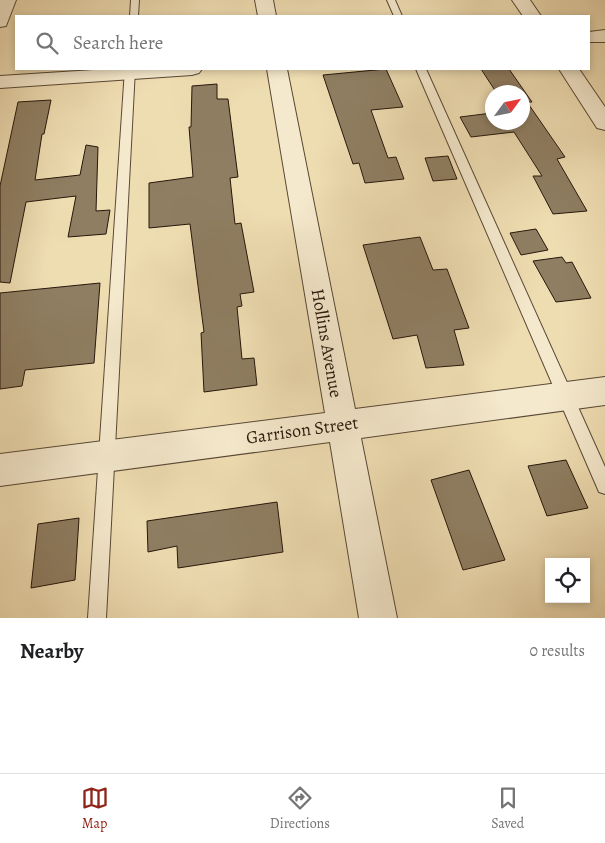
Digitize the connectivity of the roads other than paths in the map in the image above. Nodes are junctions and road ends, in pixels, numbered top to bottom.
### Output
1 (7, 0) edge
2 (135, 0) edge
3 (264, 0) edge
4 (391, 0) edge
5 (521, 0) edge
6 (134, 15) edge
7 (267, 15) edge
8 (398, 15) edge
9 (531, 15) edge
10 (0, 22) edge
11 (605, 36) edge
12 (590, 37) edge
13 (161, 70) edge
14 (277, 70) edge
15 (421, 70) edge
16 (570, 70) edge
17 (130, 71) edge
18 (0, 82) edge
19 (605, 123) edge
20 (605, 391) edge
21 (566, 396) junction
22 (342, 425) junction
23 (106, 456) junction
24 (0, 470) edge
25 (605, 486) edge
26 (97, 618) edge
27 (378, 618) edge

1 - 10 street
2 - 6 lane
3 - 7 street
4 - 8 lane
5 - 9 street
11 - 12 street
13 - 17 street
14 - 22 street, Hollins Avenue
15 - 21 lane
16 - 19 street
17 - 18 street
17 - 23 lane
20 - 21 street, Garrison Street
21 - 22 street, Garrison Street
21 - 25 lane
22 - 23 street, Garrison Street
22 - 27 street, Hollins Avenue
23 - 24 street, Garrison Street
23 - 26 lane

